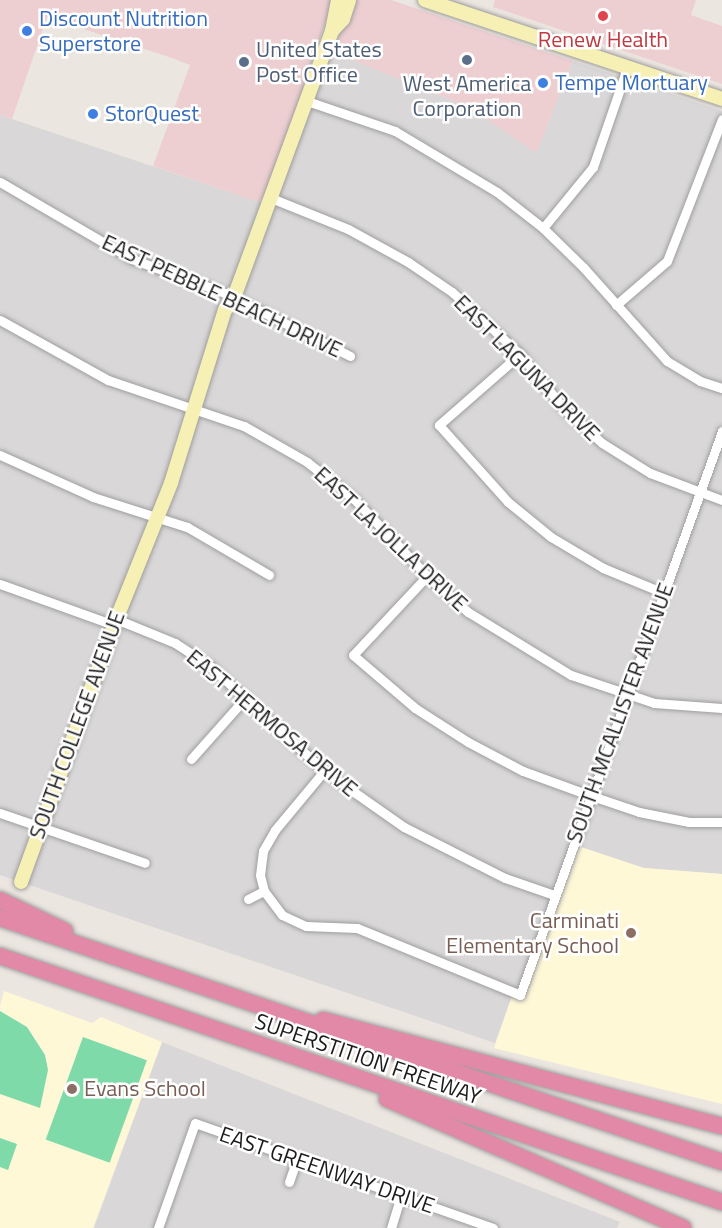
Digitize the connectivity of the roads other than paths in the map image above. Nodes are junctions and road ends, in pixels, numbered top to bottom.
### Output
1 (338, 0) edge
2 (349, 0) edge
3 (425, 0) edge
4 (332, 31) junction
5 (627, 68) junction
6 (722, 99) edge
7 (307, 101) junction
8 (722, 119) edge
9 (0, 182) edge
10 (271, 198) junction
11 (543, 228) junction
12 (233, 300) junction
13 (616, 305) junction
14 (0, 320) edge
15 (520, 354) junction
16 (350, 356) dead end
17 (722, 388) edge
18 (194, 409) junction
19 (722, 431) edge
20 (0, 455) edge
21 (699, 492) junction
22 (722, 500) edge
23 (154, 517) junction
24 (269, 575) dead end
25 (427, 576) junction
26 (0, 584) edge
27 (664, 593) junction
28 (115, 622) junction
29 (626, 694) junction
30 (246, 697) junction
31 (722, 708) edge
32 (191, 759) dead end
33 (324, 771) junction
34 (589, 795) junction
35 (0, 813) edge
36 (722, 822) edge
37 (40, 827) junction
38 (145, 863) dead end
39 (21, 882) dead end
40 (264, 891) junction
41 (554, 895) junction
42 (248, 899) dead end
43 (0, 900) edge
44 (0, 918) edge
45 (0, 956) edge
46 (139, 966) junction
47 (0, 967) edge
48 (149, 1008) junction
49 (275, 1012) junction
50 (284, 1054) junction
51 (722, 1126) edge
52 (297, 1159) junction
53 (722, 1162) edge
54 (289, 1182) dead end
55 (401, 1195) junction
56 (722, 1202) edge
57 (158, 1228) edge
58 (391, 1228) edge
59 (493, 1228) edge
60 (683, 1228) edge

1 - 4 street, SOUTH COLLEGE AVENUE
2 - 4 street, SOUTH COLLEGE AVENUE
3 - 5 street
4 - 7 street, SOUTH COLLEGE AVENUE
5 - 6 street
5 - 11 street
7 - 10 street, SOUTH COLLEGE AVENUE
7 - 11 street
8 - 13 street
9 - 12 street, EAST PEBBLE BEACH DRIVE
10 - 12 street, SOUTH COLLEGE AVENUE
10 - 15 street, EAST LAGUNA DRIVE
11 - 13 street
12 - 16 street, EAST PEBBLE BEACH DRIVE
12 - 18 street, SOUTH COLLEGE AVENUE
13 - 17 street
14 - 18 street, EAST LA JOLLA DRIVE
15 - 21 street, EAST LAGUNA DRIVE
15 - 27 street
18 - 23 street, SOUTH COLLEGE AVENUE
18 - 25 street, EAST LA JOLLA DRIVE
19 - 21 street, SOUTH MCALLISTER AVENUE
20 - 23 street
21 - 22 street, EAST LAGUNA DRIVE
21 - 27 street, SOUTH MCALLISTER AVENUE
23 - 24 street
23 - 28 street, SOUTH COLLEGE AVENUE
25 - 29 street, EAST LA JOLLA DRIVE
25 - 34 street
26 - 28 street, EAST HERMOSA DRIVE
27 - 29 street, SOUTH MCALLISTER AVENUE
28 - 30 street, EAST HERMOSA DRIVE
28 - 37 street, SOUTH COLLEGE AVENUE
29 - 31 street, EAST LA JOLLA DRIVE
29 - 34 street, SOUTH MCALLISTER AVENUE
30 - 32 street
30 - 33 street, EAST HERMOSA DRIVE
33 - 40 street
33 - 41 street, EAST HERMOSA DRIVE
34 - 36 street
34 - 41 street, SOUTH MCALLISTER AVENUE
35 - 37 street
37 - 38 street
37 - 39 street, SOUTH COLLEGE AVENUE
40 - 41 street, SOUTH MCALLISTER AVENUE
40 - 42 street
43 - 46 highway
44 - 46 highway, SUPERSTITION FREEWAY
45 - 48 highway, SUPERSTITION FREEWAY
46 - 49 highway, SUPERSTITION FREEWAY
47 - 48 highway
48 - 50 highway, SUPERSTITION FREEWAY
49 - 51 highway
49 - 53 highway, SUPERSTITION FREEWAY
50 - 56 highway, SUPERSTITION FREEWAY
50 - 60 highway
52 - 54 street
52 - 55 street, EAST GREENWAY DRIVE
52 - 57 street, EAST GREENWAY DRIVE
55 - 58 street
55 - 59 street, EAST GREENWAY DRIVE

